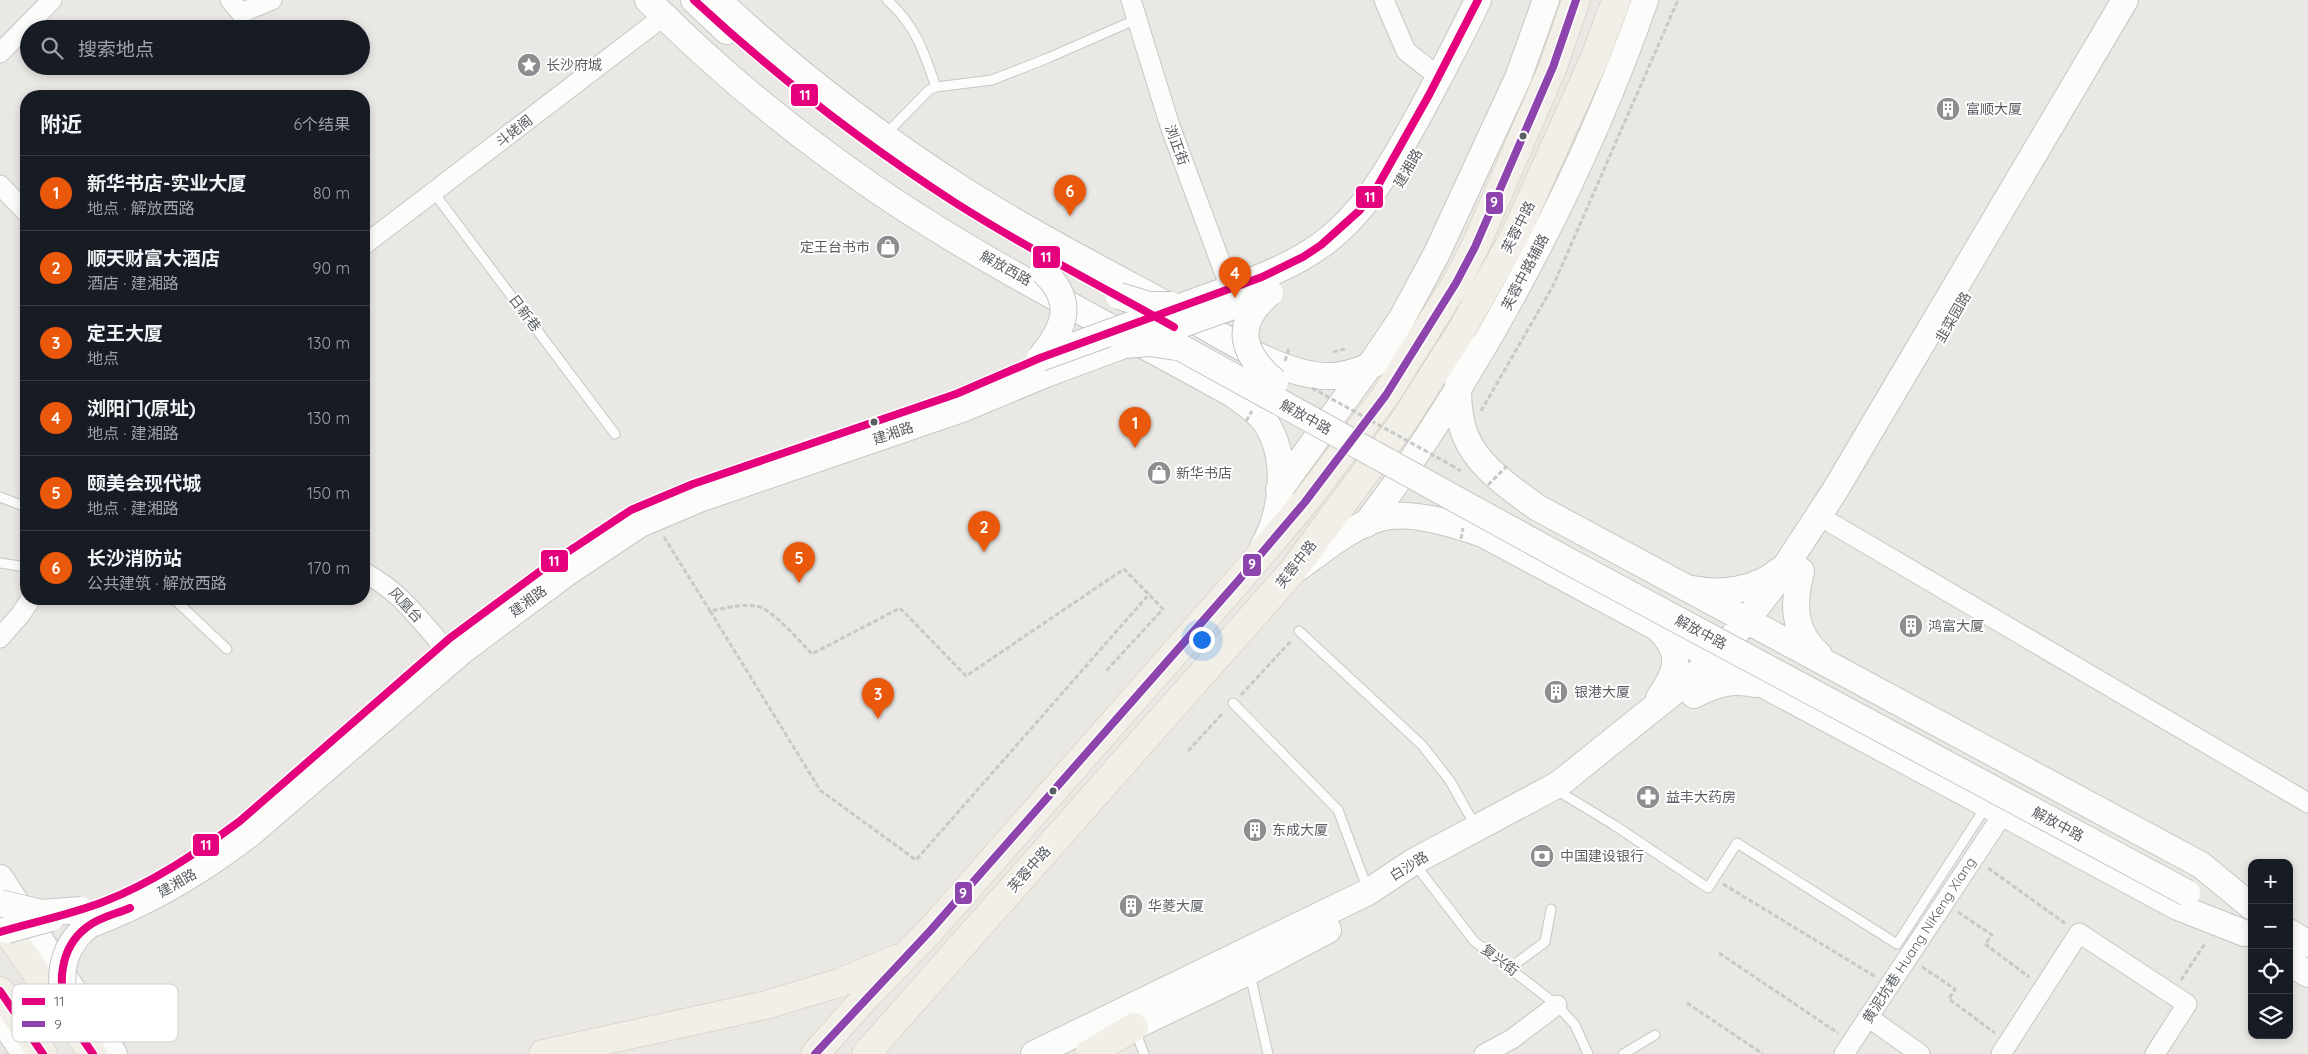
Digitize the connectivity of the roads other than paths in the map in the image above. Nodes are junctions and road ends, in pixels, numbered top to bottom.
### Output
1 (52, 0) edge
2 (230, 0) edge
3 (272, 0) edge
4 (694, 0) edge
5 (718, 0) edge
6 (887, 0) edge
7 (1131, 0) edge
8 (1384, 0) edge
9 (1478, 0) edge
10 (1496, 0) edge
11 (1546, 0) edge
12 (1576, 0) edge
13 (1616, 0) edge
14 (1645, 0) edge
15 (2125, 0) edge
16 (2138, 0) edge
17 (661, 5) edge
18 (1137, 19) junction
19 (32, 20) edge
20 (20, 33) edge
21 (0, 53) edge
22 (1439, 77) junction
23 (936, 87) junction
24 (884, 136) junction
25 (0, 185) edge
26 (434, 193) junction
27 (20, 206) edge
28 (370, 241) edge
29 (1043, 271) junction
30 (1230, 288) junction
31 (1270, 293) junction
32 (1118, 296) junction
33 (1196, 300) junction
34 (1429, 329) junction
35 (1461, 331) junction
36 (1155, 332) junction
37 (1040, 358) junction
38 (1372, 363) junction
39 (1275, 382) junction
40 (1458, 391) junction
41 (615, 434) dead end
42 (1280, 490) junction
43 (0, 497) edge
44 (20, 505) edge
45 (1831, 523) junction
46 (1366, 524) junction
47 (1256, 560) junction
48 (0, 563) edge
49 (20, 566) edge
50 (1795, 567) junction
51 (1291, 573) junction
52 (370, 575) edge
53 (1685, 588) junction
54 (26, 605) edge
55 (180, 605) edge
56 (1753, 624) junction
57 (1660, 629) junction
58 (1300, 631) road end
59 (0, 638) edge
60 (442, 645) junction
61 (227, 649) dead end
62 (1720, 661) junction
63 (1828, 664) junction
64 (1774, 690) junction
65 (1694, 694) junction
66 (1233, 703) road end
67 (1645, 715) junction
68 (1563, 794) junction
69 (2308, 803) edge
70 (1988, 820) joint
71 (1476, 827) junction
72 (1418, 869) junction
73 (0, 878) edge
74 (2190, 886) junction
75 (1368, 892) junction
76 (0, 904) edge
77 (2248, 904) edge
78 (2248, 906) edge
79 (1551, 909) dead end
80 (85, 917) junction
81 (5, 935) edge
82 (2293, 935) edge
83 (2248, 936) edge
84 (2308, 944) edge
85 (913, 950) junction
86 (2293, 965) edge
87 (1511, 968) junction
88 (1250, 972) junction
89 (2308, 974) edge
90 (42, 984) edge
91 (62, 984) edge
92 (69, 984) edge
93 (0, 991) edge
94 (1557, 1005) junction
95 (5, 1011) edge
96 (1868, 1017) junction
97 (12, 1026) edge
98 (1134, 1028) junction
99 (1655, 1035) dead end
100 (19, 1042) edge
101 (32, 1042) edge
102 (85, 1042) edge
103 (106, 1042) edge
104 (1847, 1048) edge
105 (2005, 1048) edge
106 (25, 1054) edge
107 (43, 1054) edge
108 (93, 1054) edge
109 (114, 1054) edge
110 (543, 1054) edge
111 (815, 1054) edge
112 (866, 1054) edge
113 (1034, 1054) edge
114 (1070, 1054) edge
115 (1089, 1054) edge
116 (1144, 1054) edge
117 (1268, 1054) edge
118 (1484, 1054) edge
119 (1588, 1054) edge
120 (1623, 1054) edge
121 (1920, 1054) edge
122 (2155, 1054) edge

1 - 19 street
2 - 3 street
4 - 32 main road
5 - 24 main road
6 - 23 lane
7 - 18 street, 浏正街
8 - 22 street
9 - 22 main road, 建湘路
10 - 31 main road, 建湘路
11 - 38 main road
12 - 34 main road
13 - 35 main road, 芙蓉中路
14 - 40 main road, 芙蓉中路辅路
15 - 50 main road, 韭菜园路
16 - 45 main road, 韭菜园路
17 - 26 street, 斗姥阁
17 - 29 main road, 解放西路
17 - 42 main road, 解放西路
18 - 23 lane
18 - 30 street, 浏正街
20 - 21 street
22 - 30 main road, 建湘路
23 - 24 lane
24 - 38 main road
25 - 27 street
26 - 28 street, 斗姥阁
26 - 41 lane, 日新巷
29 - 36 main road, 解放西路, bridge
29 - 37 main road, bridge
30 - 33 main road, 建湘路
31 - 36 main road, 建湘路, bridge
31 - 39 main road, bridge
32 - 33 main road, bridge
32 - 36 main road, bridge
33 - 36 main road, bridge
34 - 38 main road
34 - 47 main road
35 - 40 main road, 解放中路
35 - 51 main road, 芙蓉中路
36 - 37 main road, 建湘路, bridge
36 - 39 main road, 解放中路, bridge
36 - 74 main road, 解放中路, bridge
36 - 80 main road, 建湘路
37 - 60 main road, 建湘路
38 - 42 main road
39 - 74 main road, 解放中路
40 - 46 main road, 芙蓉中路辅路
40 - 53 main road, 解放中路
42 - 47 main road, 解放西路
43 - 44 lane
45 - 50 main road, 韭菜园路
45 - 69 street
46 - 51 main road, 解放中路
46 - 57 main road, 解放中路
47 - 85 main road
48 - 49 lane
50 - 53 main road
50 - 56 main road, 韭菜园路
50 - 63 main road
51 - 112 main road, 芙蓉中路
52 - 60 street, 风凰台
53 - 56 main road, 解放中路
54 - 59 street
55 - 61 lane
56 - 62 main road, 白沙路
56 - 63 main road, 解放中路
57 - 62 main road, 解放中路
57 - 67 main road
58 - 71 lane
60 - 80 main road, 建湘路
62 - 64 main road, 解放中路
62 - 65 main road, 白沙路
62 - 67 main road, 白沙路
63 - 77 main road, 解放中路
64 - 65 main road
64 - 83 main road, 解放中路
65 - 68 main road, 白沙路
66 - 75 lane
67 - 71 main road, 白沙路
68 - 70 lane
68 - 72 main road, 白沙路
70 - 96 street, 黄泥坑巷 Huang NiKeng Xiang
71 - 72 main road, 白沙路
72 - 75 main road, 白沙路
72 - 87 lane, 复兴街
72 - 88 main road, 白沙路
73 - 92 main road
74 - 78 main road, 解放中路
74 - 83 main road, 解放中路
75 - 113 main road, 白沙路
76 - 80 main road, bridge
79 - 87 lane
80 - 81 main road, 建湘路, bridge
80 - 91 main road, bridge
81 - 90 main road
82 - 84 main road
85 - 110 main road
85 - 111 main road
86 - 89 main road
87 - 94 lane, 复兴街
88 - 98 main road, 白沙路
88 - 117 lane
93 - 95 main road
94 - 118 street
94 - 119 lane, 复兴街
95 - 97 main road
96 - 104 street, 黄泥坑巷 Huang NiKeng Xiang
96 - 121 street
98 - 114 main road, 白沙路
98 - 115 main road
98 - 116 lane
99 - 120 lane
100 - 106 main road
101 - 107 main road
102 - 108 main road
103 - 109 main road
105 - 122 street

